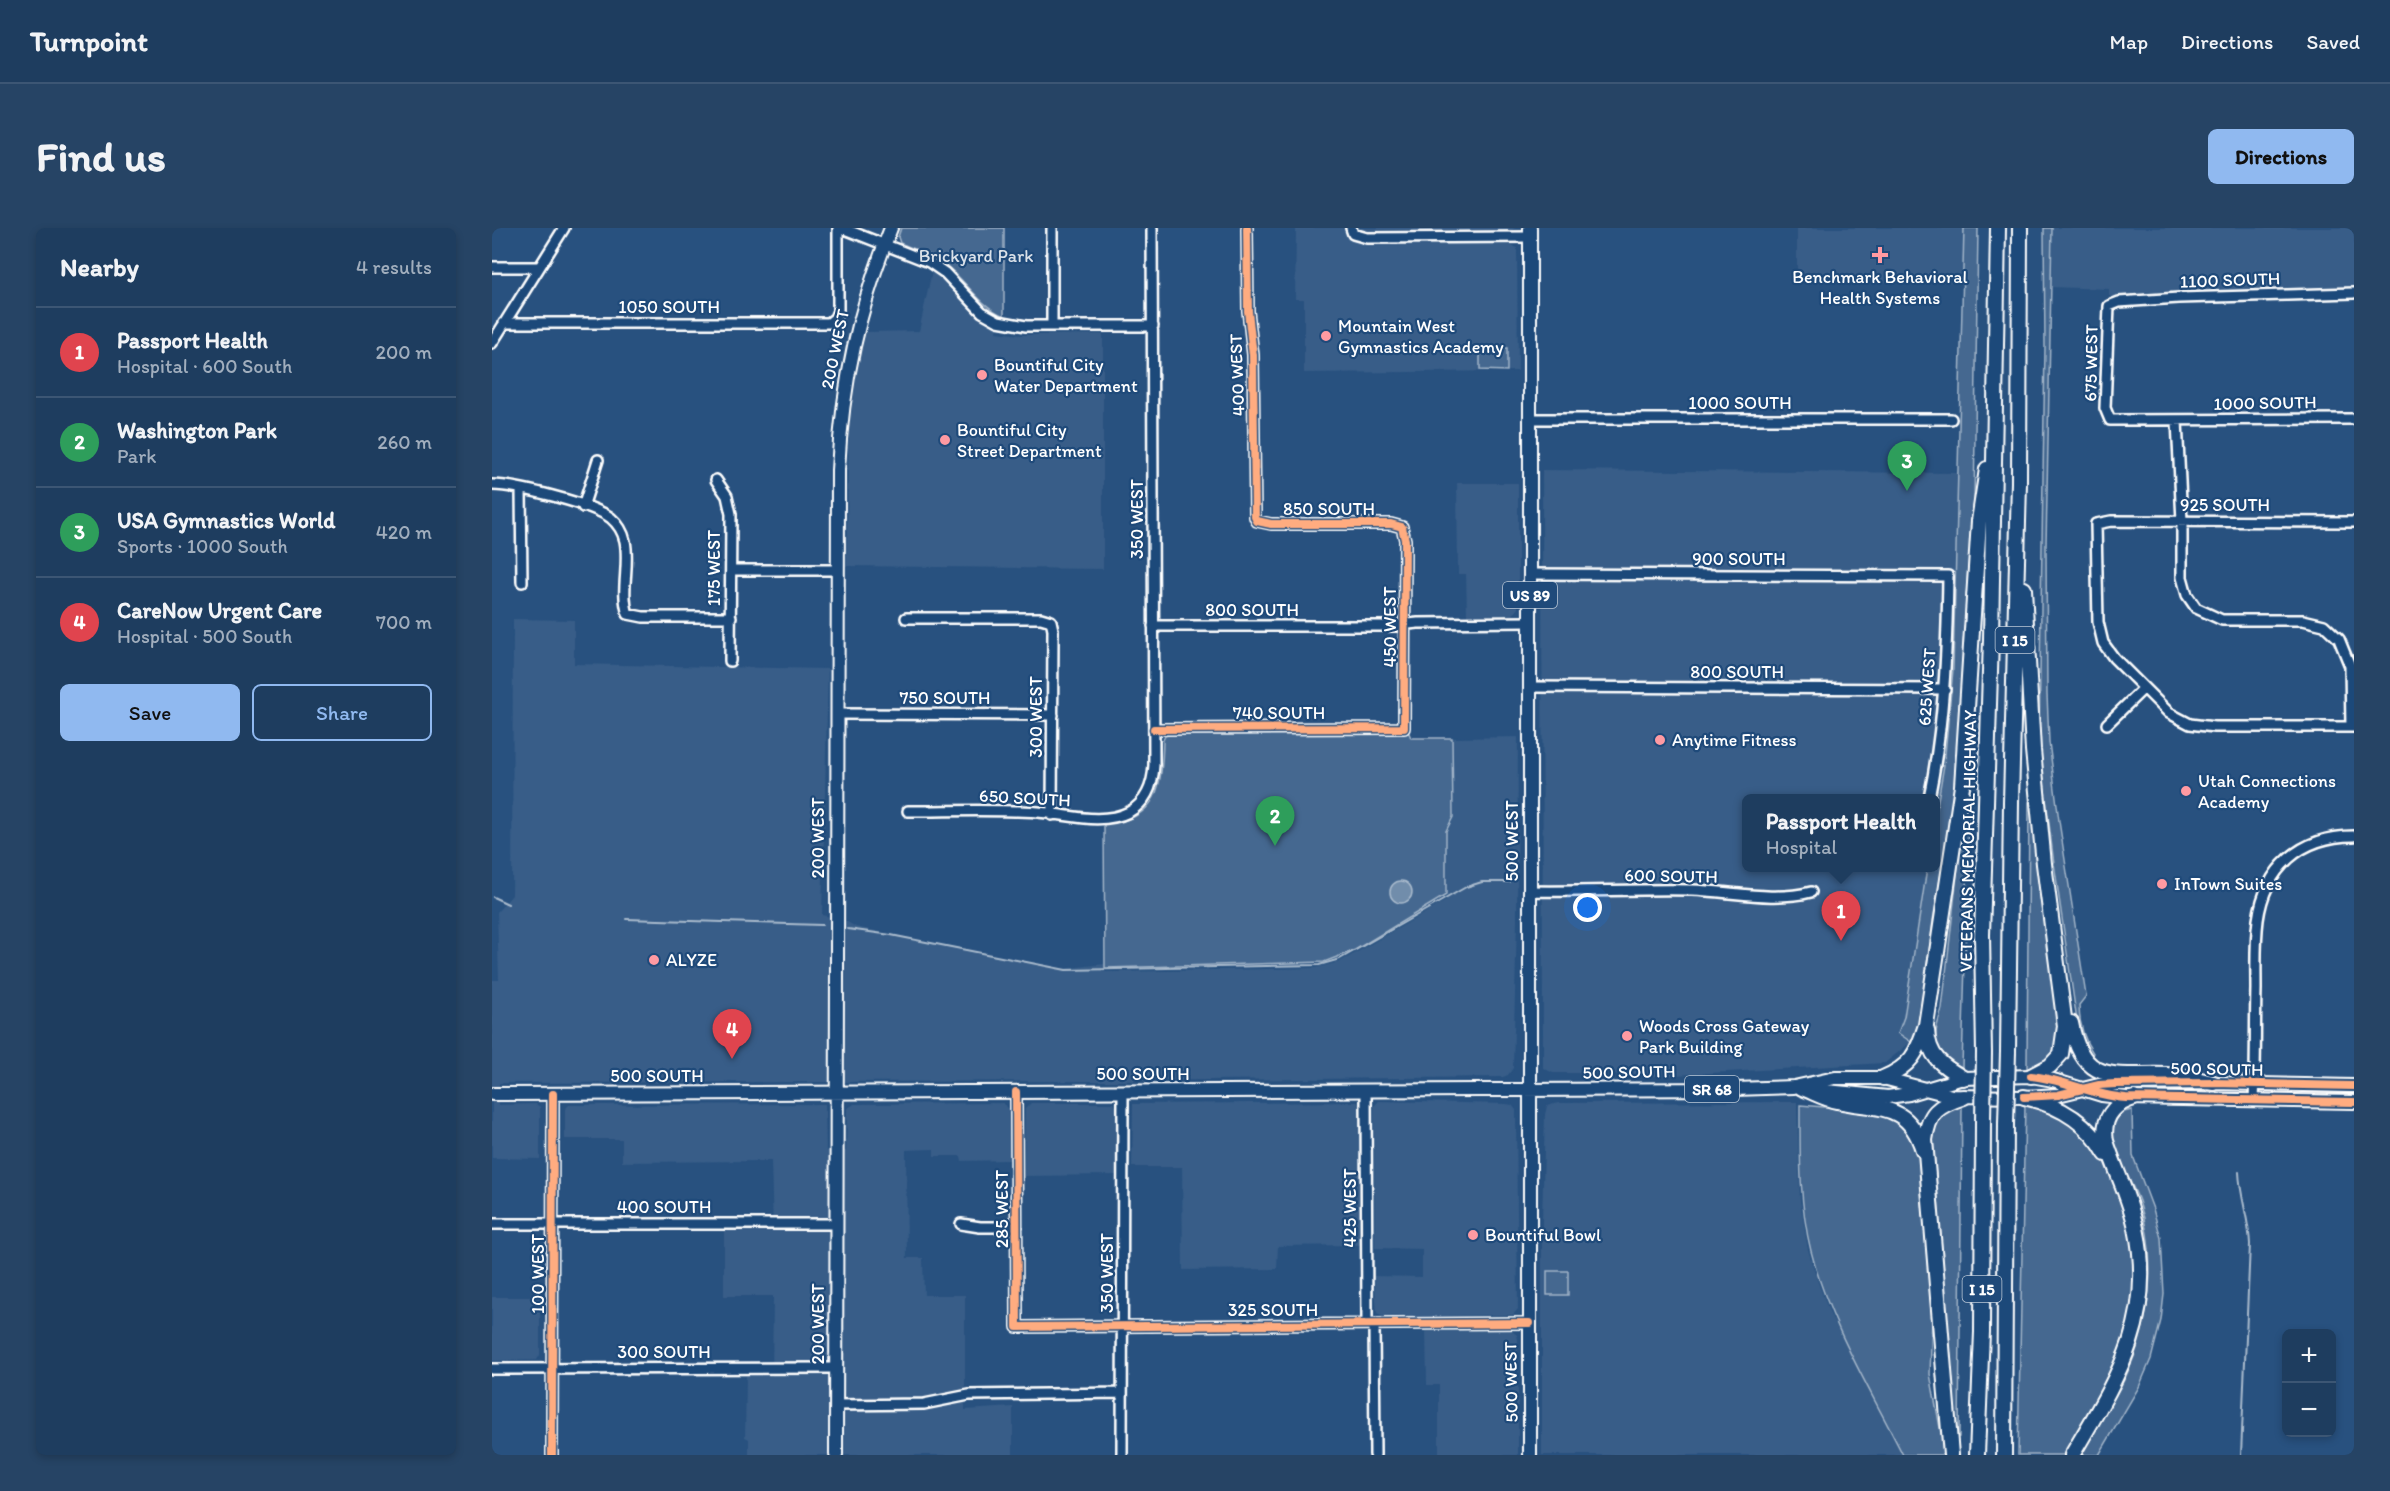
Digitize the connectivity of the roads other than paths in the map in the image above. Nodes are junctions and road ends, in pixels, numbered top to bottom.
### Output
1 (564, 228) edge
2 (840, 228) edge
3 (891, 228) edge
4 (1052, 228) edge
5 (1152, 228) edge
6 (1247, 228) edge
7 (1998, 228) edge
8 (2020, 228) edge
9 (1352, 231) edge
10 (1530, 233) edge
11 (884, 244) junction
12 (492, 267) edge
13 (539, 267) junction
14 (2354, 292) edge
15 (2109, 306) joint
16 (833, 320) joint
17 (504, 323) junction
18 (1052, 326) junction
19 (1153, 326) junction
20 (492, 343) edge
21 (1996, 414) junction
22 (1530, 419) junction
23 (1951, 419) dead end
24 (2354, 419) edge
25 (2110, 420) joint
26 (2177, 421) junction
27 (598, 460) dead end
28 (716, 480) dead end
29 (2019, 482) junction
30 (492, 485) edge
31 (521, 489) junction
32 (584, 507) junction
33 (1257, 521) joint
34 (2182, 521) junction
35 (2354, 522) edge
36 (1402, 527) joint
37 (731, 570) junction
38 (837, 570) junction
39 (1530, 574) junction
40 (1948, 576) joint
41 (522, 582) dead end
42 (731, 617) junction
43 (906, 618) dead end
44 (1530, 622) junction
45 (1405, 624) junction
46 (1153, 626) junction
47 (730, 661) dead end
48 (1530, 687) junction
49 (2144, 688) junction
50 (1945, 689) junction
51 (837, 714) junction
52 (1053, 715) junction
53 (2107, 724) dead end
54 (2352, 727) edge
55 (1404, 728) joint
56 (1154, 729) junction
57 (1930, 794) edge
58 (1137, 806) joint
59 (908, 811) dead end
60 (1052, 815) junction
61 (2354, 836) edge
62 (1529, 891) junction
63 (1811, 892) dead end
64 (2060, 977) junction
65 (1926, 1025) junction
66 (2031, 1076) junction
67 (1883, 1078) junction
68 (1963, 1078) junction
69 (2214, 1083) junction
70 (2255, 1084) junction
71 (2354, 1086) edge
72 (1798, 1087) junction
73 (1925, 1089) junction
74 (2081, 1089) junction
75 (1366, 1091) junction
76 (1529, 1091) junction
77 (836, 1092) junction
78 (1017, 1092) junction
79 (1124, 1092) junction
80 (492, 1094) edge
81 (552, 1094) junction
82 (1964, 1097) junction
83 (2024, 1097) junction
84 (2134, 1098) junction
85 (2254, 1099) junction
86 (2354, 1102) edge
87 (1925, 1157) junction
88 (2121, 1182) junction
89 (492, 1224) edge
90 (553, 1224) junction
91 (836, 1224) junction
92 (961, 1224) dead end
93 (1017, 1227) junction
94 (1529, 1323) junction
95 (1371, 1324) junction
96 (1123, 1326) junction
97 (1017, 1327) joint
98 (836, 1368) junction
99 (492, 1369) edge
100 (552, 1369) junction
101 (1122, 1393) junction
102 (836, 1405) junction
103 (552, 1455) edge
104 (836, 1455) edge
105 (1122, 1455) edge
106 (1375, 1455) edge
107 (1530, 1455) edge
108 (1951, 1455) edge
109 (1977, 1455) edge
110 (2004, 1455) edge
111 (2072, 1455) edge

1 - 13 street
2 - 11 street
2 - 16 street, 200 WEST
3 - 11 main road, 200 WEST
4 - 18 street
5 - 19 street, 350 WEST
6 - 33 street, 400 WEST
7 - 21 highway, VETERANS MEMORIAL HIGHWAY / I 15
8 - 29 highway, I 15
9 - 10 street
10 - 22 main road, 500 WEST / US 89
11 - 18 street
11 - 38 main road, 200 WEST
12 - 13 street
13 - 17 street
14 - 15 street, 1100 SOUTH
15 - 25 street, 675 WEST
16 - 17 street, 1050 SOUTH
17 - 20 street
18 - 19 street
19 - 46 street, 350 WEST
21 - 65 highway
21 - 109 highway, VETERANS MEMORIAL HIGHWAY / I 15, bridge
22 - 23 street, 1000 SOUTH
22 - 39 main road, 500 WEST / US 89
24 - 26 street, 1000 SOUTH
25 - 26 street, 1000 SOUTH
26 - 34 street
27 - 32 street
28 - 37 street, 175 WEST
29 - 64 highway
29 - 110 highway, I 15, bridge
30 - 31 street
31 - 32 street
31 - 41 street
32 - 42 street
33 - 36 street, 850 SOUTH
34 - 35 street, 925 SOUTH
34 - 49 street, 925 SOUTH
34 - 54 street
36 - 45 street, 450 WEST
37 - 38 street
37 - 42 street, 175 WEST
38 - 51 main road, 200 WEST
39 - 40 street, 900 SOUTH
39 - 44 main road, 500 WEST / US 89
40 - 50 street, 625 WEST
42 - 47 street, 175 WEST
43 - 52 street, 300 WEST
44 - 45 street, 800 SOUTH
44 - 48 main road, 500 WEST / US 89
45 - 46 street, 800 SOUTH
45 - 55 street, 450 WEST
46 - 56 street, 350 WEST
48 - 50 street, 800 SOUTH
48 - 62 main road, 500 WEST / US 89
49 - 53 street
49 - 54 street
50 - 57 street, 625 WEST
51 - 52 street, 750 SOUTH
51 - 77 main road, 200 WEST
52 - 60 street, 300 WEST
55 - 56 street, 740 SOUTH
56 - 58 street, 350 WEST
58 - 60 street, 650 SOUTH
59 - 60 street, 650 SOUTH
61 - 70 street
62 - 63 street, 600 SOUTH
62 - 76 main road, 500 WEST / US 89
64 - 66 highway
64 - 69 highway
65 - 67 highway
65 - 68 highway
66 - 68 main road, 500 SOUTH / SR 68
66 - 74 main road, 500 SOUTH / SR 68
67 - 72 main road, 500 SOUTH / SR 68
67 - 73 main road, 500 SOUTH / SR 68
68 - 73 main road, 500 SOUTH / SR 68
69 - 70 main road, 500 SOUTH / SR 68
69 - 74 main road, 500 SOUTH / SR 68
70 - 71 main road, 500 SOUTH / SR 68
70 - 85 street
72 - 73 main road, 500 SOUTH / SR 68
72 - 76 main road, 500 SOUTH / SR 68
72 - 87 highway
73 - 82 main road, 500 SOUTH / SR 68
74 - 83 main road, 500 SOUTH / SR 68
74 - 84 main road, 500 SOUTH / SR 68
75 - 76 main road, 500 SOUTH / SR 68
75 - 79 main road, 500 SOUTH / SR 68
75 - 95 street, 425 WEST
76 - 94 main road, 500 WEST / US 89
77 - 78 main road, 500 SOUTH / SR 68
77 - 81 main road, 500 SOUTH
77 - 91 main road, 200 WEST
78 - 79 main road, 500 SOUTH / SR 68
78 - 93 street, 285 WEST
79 - 96 street, 350 WEST
80 - 81 main road, 500 SOUTH
81 - 90 street, 100 WEST
82 - 83 main road, 500 SOUTH / SR 68
82 - 87 highway
83 - 88 highway
84 - 85 main road, 500 SOUTH / SR 68
84 - 88 highway
85 - 86 main road, 500 SOUTH / SR 68
87 - 108 highway
88 - 111 highway
89 - 90 street, 400 SOUTH
90 - 91 street, 400 SOUTH
90 - 100 street, 100 WEST
91 - 98 main road, 200 WEST
92 - 93 street
93 - 97 street, 285 WEST
94 - 95 street, 325 SOUTH
94 - 107 main road, 500 WEST / US 89
95 - 96 street, 325 SOUTH
95 - 106 street, 425 WEST
96 - 97 street, 325 SOUTH
96 - 101 street, 350 WEST
98 - 100 street, 300 SOUTH
98 - 102 main road, 200 WEST
99 - 100 street, 300 SOUTH
100 - 103 street, 100 WEST
101 - 102 street
101 - 105 street, 350 WEST
102 - 104 main road, 200 WEST

